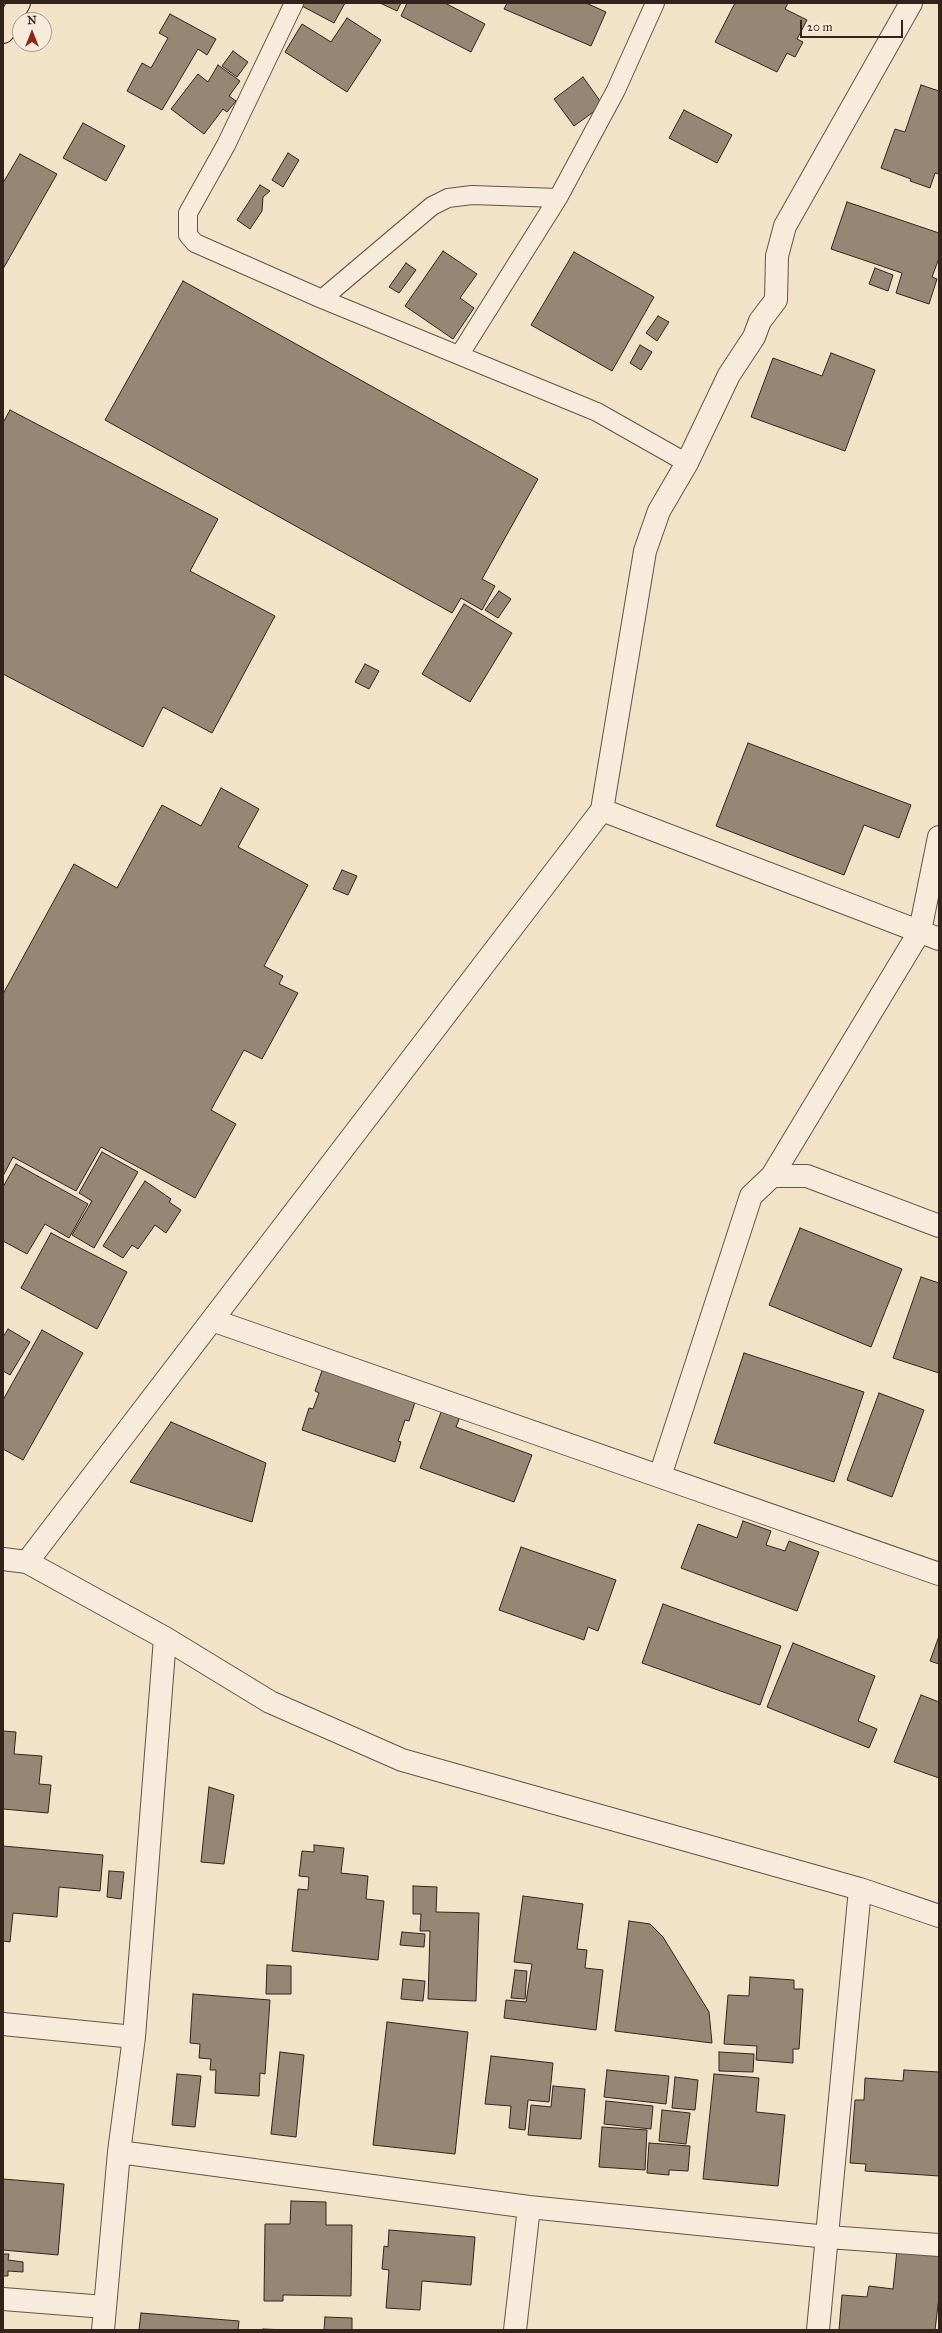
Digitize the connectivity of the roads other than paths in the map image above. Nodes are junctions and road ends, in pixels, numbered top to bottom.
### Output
1 (19, 3) edge
2 (294, 3) edge
3 (655, 3) edge
4 (911, 3) edge
5 (3, 32) edge
6 (558, 198) junction
7 (322, 298) junction
8 (460, 354) junction
9 (688, 463) junction
10 (602, 810) junction
11 (939, 837) edge
12 (929, 935) edge
13 (772, 1176) junction
14 (939, 1226) edge
15 (212, 1320) junction
16 (660, 1476) junction
17 (3, 1559) edge
18 (28, 1562) junction
19 (939, 1574) edge
20 (164, 1638) junction
21 (860, 1889) junction
22 (939, 1916) edge
23 (3, 2024) edge
24 (134, 2037) junction
25 (119, 2152) junction
26 (529, 2207) junction
27 (828, 2237) junction
28 (939, 2245) edge
29 (3, 2300) edge
30 (104, 2307) junction
31 (102, 2330) edge
32 (515, 2330) edge
33 (818, 2330) edge

1 - 5 highway
2 - 7 lane
3 - 6 lane
4 - 9 street
6 - 7 lane
6 - 8 lane
7 - 8 lane
8 - 9 lane
9 - 10 street
10 - 12 street
10 - 15 street
11 - 12 street
12 - 13 street
13 - 14 street
13 - 16 street
15 - 16 street
15 - 18 street
16 - 19 street
17 - 18 street
18 - 20 street
20 - 21 street
20 - 24 street
21 - 22 street
21 - 27 street
23 - 24 street
24 - 25 street
25 - 26 street
25 - 30 street
26 - 27 street
26 - 32 street
27 - 28 street
27 - 33 street
29 - 30 street
30 - 31 street

